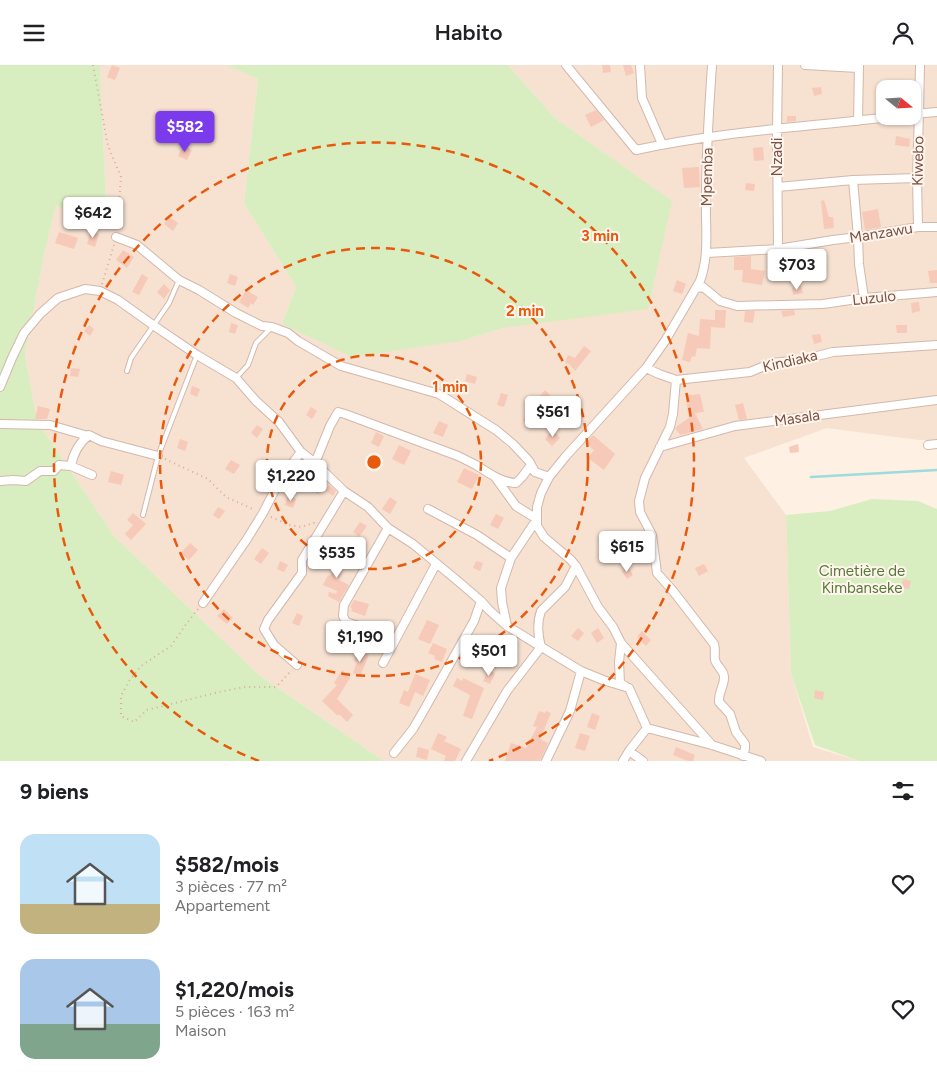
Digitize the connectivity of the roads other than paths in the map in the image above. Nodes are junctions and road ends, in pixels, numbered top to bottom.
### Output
1 (566, 65) edge
2 (640, 65) edge
3 (712, 65) edge
4 (778, 65) edge
5 (805, 65) edge
6 (920, 65) edge
7 (858, 67) edge
8 (919, 80) edge
9 (937, 112) edge
10 (921, 114) edge
11 (876, 119) edge
12 (858, 121) junction
13 (916, 125) edge
14 (777, 129) junction
15 (708, 137) junction
16 (662, 144) junction
17 (916, 178) junction
18 (853, 180) junction
19 (778, 187) junction
20 (918, 227) junction
21 (937, 227) edge
22 (116, 237) road end
23 (858, 237) junction
24 (778, 249) junction
25 (707, 253) junction
26 (179, 280) junction
27 (696, 288) junction
28 (937, 292) edge
29 (864, 298) junction
30 (153, 325) junction
31 (272, 327) junction
32 (937, 345) edge
33 (197, 355) junction
34 (646, 368) junction
35 (127, 371) dead end
36 (236, 378) junction
37 (676, 380) junction
38 (0, 387) edge
39 (937, 400) edge
40 (0, 424) edge
41 (88, 436) junction
42 (928, 445) dead end
43 (937, 445) edge
44 (660, 447) junction
45 (300, 452) junction
46 (158, 455) junction
47 (315, 463) junction
48 (531, 465) junction
49 (71, 466) junction
50 (92, 475) dead end
51 (495, 477) junction
52 (549, 477) junction
53 (0, 481) edge
54 (344, 491) junction
55 (428, 509) dead end
56 (142, 515) dead end
57 (537, 519) junction
58 (388, 528) junction
59 (512, 558) junction
60 (436, 564) junction
61 (576, 566) junction
62 (480, 601) junction
63 (203, 603) road end
64 (507, 626) junction
65 (396, 639) junction
66 (620, 643) junction
67 (541, 647) junction
68 (383, 663) dead end
69 (297, 665) road end
70 (581, 671) junction
71 (629, 688) junction
72 (647, 728) junction
73 (712, 745) junction
74 (629, 751) junction
75 (394, 753) dead end
76 (743, 755) junction
77 (466, 761) edge
78 (546, 761) edge
79 (623, 761) edge
80 (642, 761) edge
81 (761, 761) edge

1 - 16 street
2 - 16 street
3 - 15 street, Mpemba
4 - 14 street, Nzadi
5 - 7 street
6 - 8 street, Kiwebo
7 - 12 street
9 - 10 street
11 - 12 street
12 - 14 street
13 - 17 street, Kiwebo
14 - 15 street
14 - 19 street, Nzadi
15 - 16 street
15 - 25 street, Mpemba
17 - 18 street
17 - 20 street, Kiwebo
18 - 19 street
18 - 23 street
19 - 24 street, Nzadi
20 - 21 street, Manzawu
20 - 23 street, Manzawu
22 - 26 street
23 - 24 street, Manzawu
23 - 29 street
24 - 25 street, Manzawu
25 - 27 street, Mpemba
26 - 30 lane
26 - 31 street
27 - 29 street, Luzulo
27 - 34 street, Mpemba
28 - 29 street, Luzulo
30 - 33 street
30 - 35 lane
30 - 38 street
31 - 36 lane
31 - 48 street
32 - 37 street, Kindiaka
33 - 36 street
33 - 46 lane
34 - 37 street, Kindiaka
34 - 52 street, Mpemba
36 - 45 street
37 - 44 street
39 - 44 street, Masala
40 - 41 street
41 - 46 street
41 - 49 street
42 - 43 street
44 - 76 street
45 - 47 street
45 - 63 street
46 - 56 lane
47 - 51 street
47 - 54 street
48 - 51 street
48 - 52 street
49 - 50 street
49 - 53 street
51 - 57 street
52 - 57 street, Mpemba
54 - 58 street
54 - 69 street
55 - 59 street
57 - 59 street
57 - 61 street
58 - 60 street
58 - 65 street
59 - 64 street
60 - 62 street
60 - 65 street
61 - 66 street
61 - 67 street
62 - 64 street
62 - 75 street
64 - 67 street
65 - 68 street
66 - 71 street
66 - 73 street
67 - 70 street
67 - 77 street
70 - 71 street
70 - 78 street
71 - 72 street
72 - 73 street
72 - 74 street
73 - 76 street
74 - 79 street
74 - 80 street
76 - 81 street

